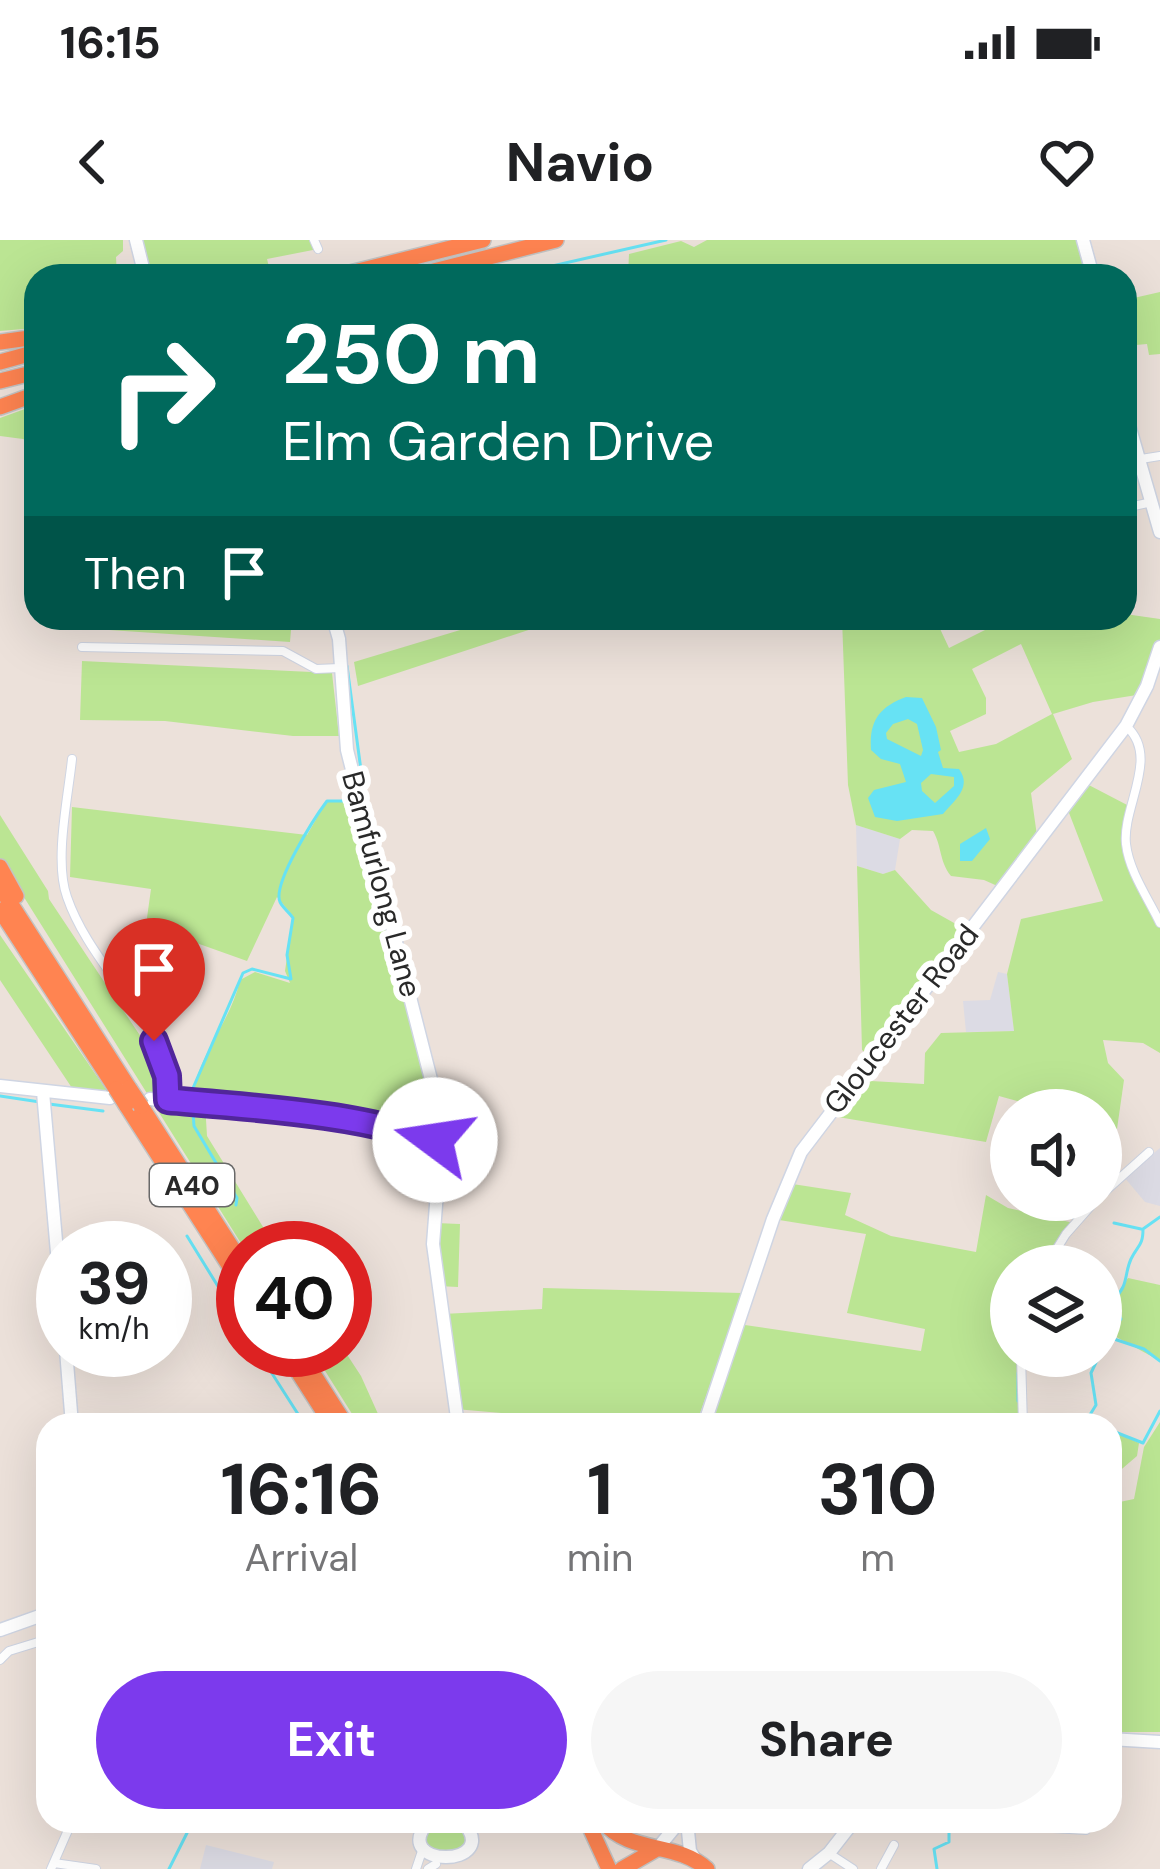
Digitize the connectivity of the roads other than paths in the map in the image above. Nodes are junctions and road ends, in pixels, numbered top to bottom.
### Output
1 (483, 240) edge
2 (556, 240) edge
3 (386, 264) edge
4 (461, 264) edge
5 (1137, 445) edge
6 (1160, 456) edge
7 (1142, 459) junction
8 (1154, 502) junction
9 (1137, 506) edge
10 (1160, 532) edge
11 (335, 630) edge
12 (82, 646) dead end
13 (1160, 646) edge
14 (341, 668) junction
15 (1126, 726) junction
16 (72, 759) dead end
17 (0, 867) edge
18 (0, 887) edge
19 (2, 914) edge
20 (1160, 922) edge
21 (87, 1023) junction
22 (0, 1086) edge
23 (43, 1092) junction
24 (129, 1098) junction
25 (168, 1100) junction
26 (429, 1145) junction
27 (1150, 1152) dead end
28 (1122, 1177) edge
29 (54, 1221) edge
30 (1078, 1221) edge
31 (216, 1225) edge
32 (216, 1242) edge
33 (1059, 1245) edge
34 (68, 1377) edge
35 (301, 1377) edge
36 (315, 1377) edge
37 (1022, 1377) edge
38 (71, 1413) edge
39 (324, 1413) edge
40 (338, 1413) edge
41 (456, 1413) edge
42 (708, 1413) edge
43 (1023, 1413) edge
44 (36, 1617) edge
45 (0, 1630) edge
46 (36, 1643) edge
47 (0, 1660) edge
48 (1122, 1740) edge
49 (1160, 1742) edge
50 (67, 1833) edge
51 (421, 1833) edge
52 (469, 1833) edge
53 (592, 1833) edge
54 (613, 1833) edge
55 (673, 1833) edge
56 (686, 1833) edge
57 (845, 1833) edge
58 (894, 1845) dead end
59 (658, 1849) junction
60 (422, 1851) junction
61 (468, 1853) junction
62 (829, 1853) junction
63 (701, 1864) edge
64 (53, 1866) edge
65 (440, 1867) edge
66 (96, 1869) edge
67 (416, 1869) edge
68 (466, 1869) edge
69 (609, 1869) edge
70 (622, 1869) edge
71 (809, 1869) edge
72 (853, 1869) edge
73 (881, 1869) edge

1 - 3 highway
2 - 4 highway
5 - 7 street
6 - 7 street
7 - 8 street
8 - 9 street
8 - 10 street
11 - 14 street, Bamfurlong Lane
12 - 14 street
13 - 15 street, Gloucester Road
14 - 26 street, Bamfurlong Lane
15 - 20 street
15 - 42 street, Gloucester Road
16 - 25 street
17 - 21 highway
18 - 21 highway, A40
19 - 24 highway, A40
21 - 24 highway, A40
22 - 23 street
23 - 24 street
23 - 29 street
24 - 25 street
24 - 31 highway, A40
24 - 32 highway, A40
25 - 26 street
26 - 41 street, Bamfurlong Lane
27 - 28 street
30 - 33 street
34 - 38 street
35 - 39 highway
36 - 40 highway
37 - 43 street
44 - 45 street
46 - 47 street
48 - 49 street
50 - 64 street
51 - 60 street
52 - 61 street
53 - 69 highway
54 - 59 highway
55 - 59 street
56 - 63 street
57 - 62 street
58 - 73 street
59 - 63 highway
59 - 70 highway
60 - 65 street
60 - 67 street
61 - 65 street
61 - 68 street
62 - 71 street
62 - 72 street
64 - 66 street

